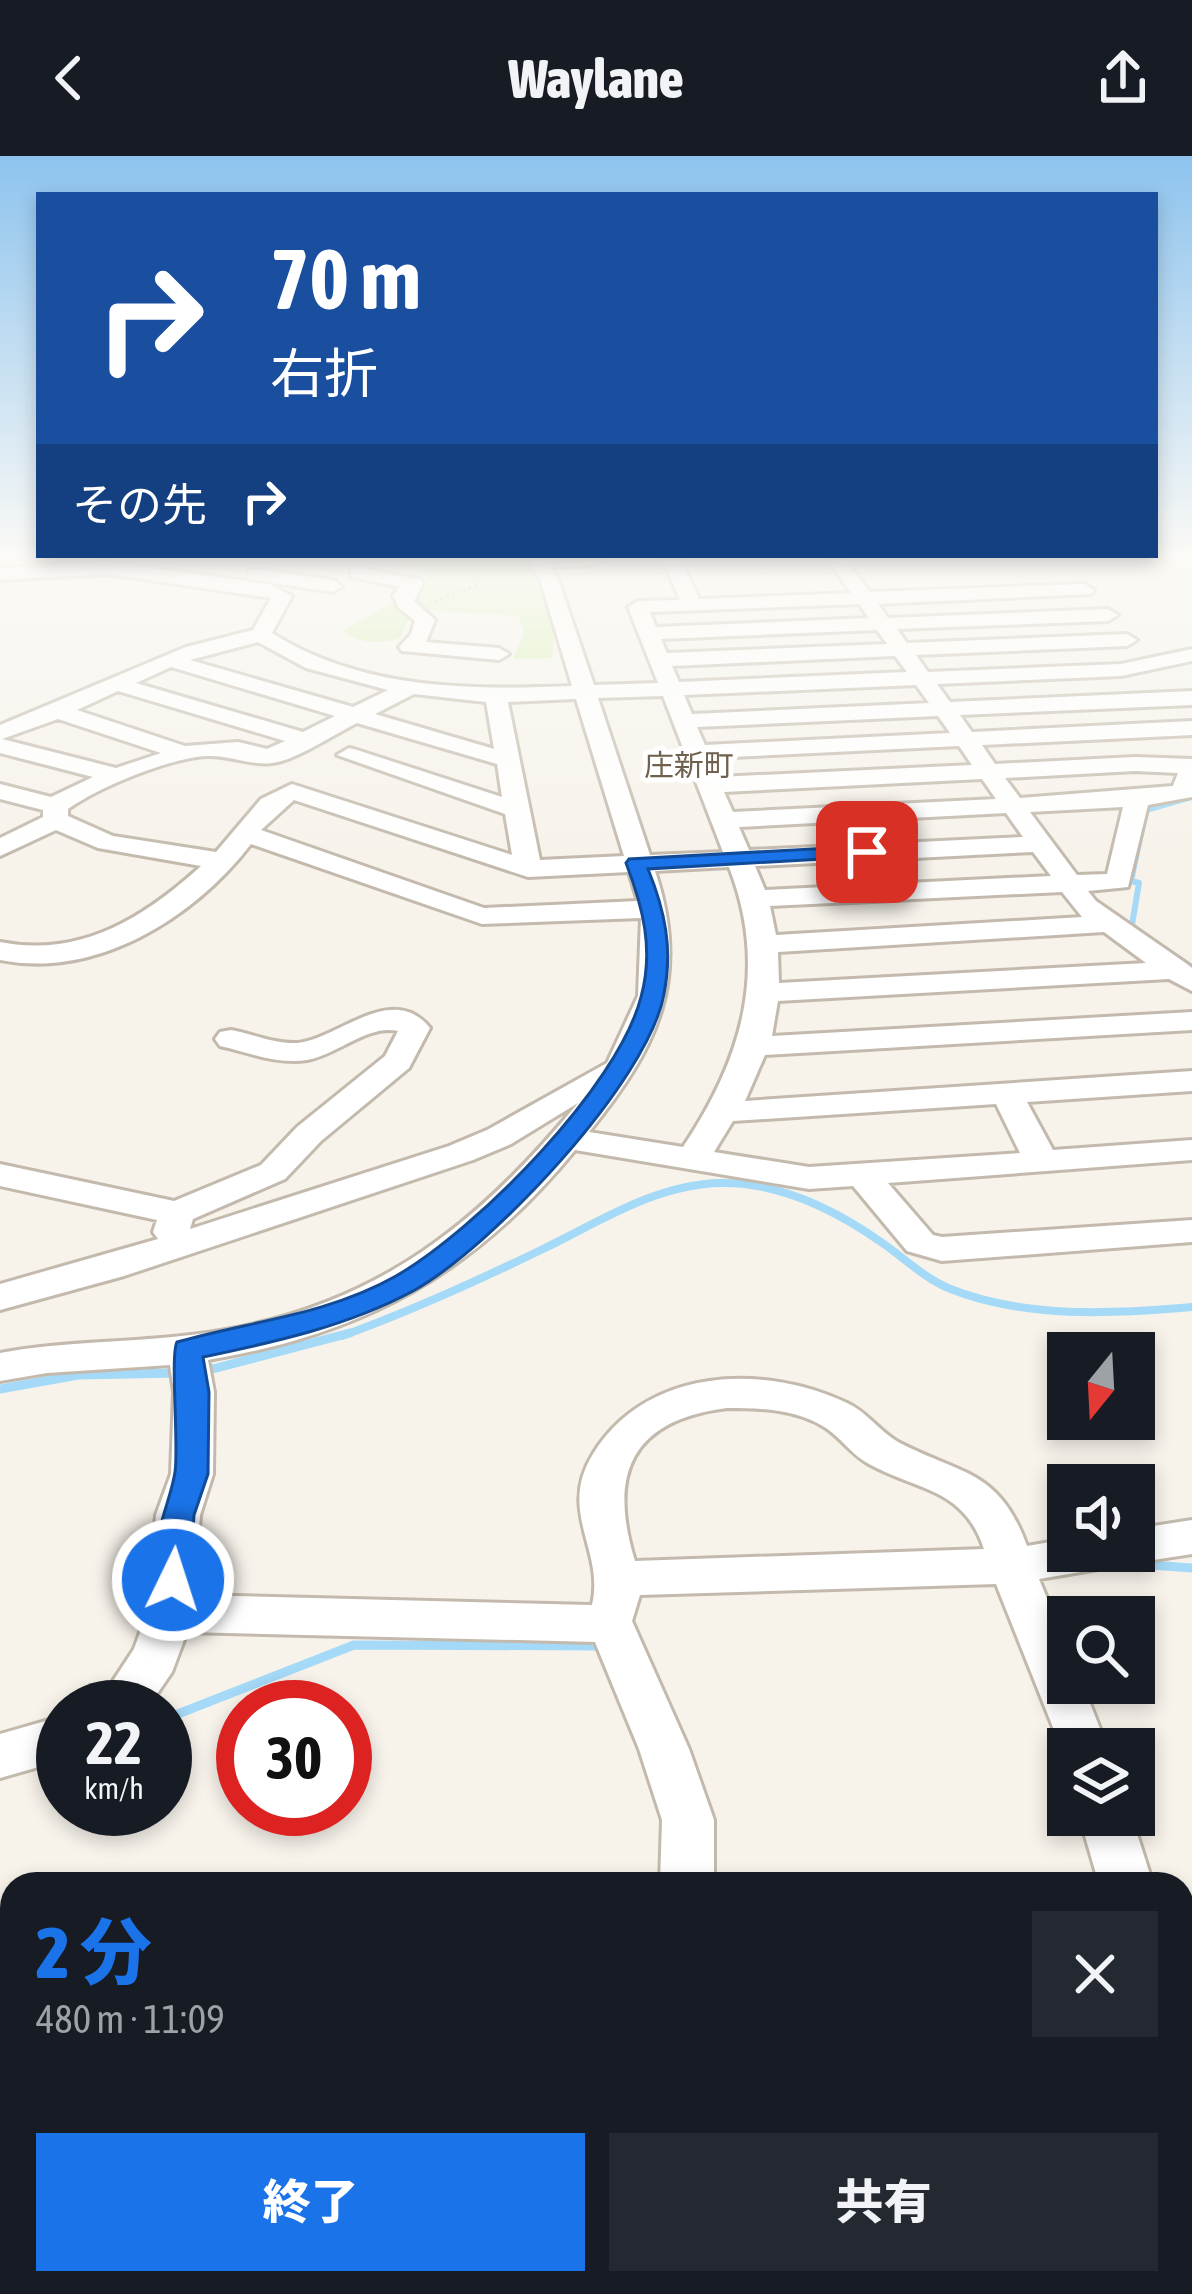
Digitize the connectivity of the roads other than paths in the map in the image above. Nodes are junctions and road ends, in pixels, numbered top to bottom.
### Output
1 (175, 660) edge
2 (306, 660) edge
3 (574, 660) edge
4 (658, 660) joint
5 (663, 660) edge
6 (907, 660) edge
7 (1141, 660) edge
8 (1176, 660) edge
9 (172, 661) junction
10 (1146, 667) junction
11 (923, 679) junction
12 (117, 684) junction
13 (414, 686) junction
14 (671, 690) junction
15 (585, 694) junction
16 (1192, 694) edge
17 (496, 696) junction
18 (945, 710) junction
19 (60, 712) junction
20 (358, 715) junction
21 (684, 721) junction
22 (1192, 728) edge
23 (0, 733) edge
24 (965, 739) junction
25 (306, 740) junction
26 (0, 746) edge
27 (696, 752) junction
28 (183, 753) junction
29 (350, 755) dead end
30 (507, 760) junction
31 (1191, 766) edge
32 (988, 770) junction
33 (119, 776) junction
34 (709, 784) junction
35 (0, 791) edge
36 (1137, 799) junction
37 (1013, 806) junction
38 (516, 808) junction
39 (56, 813) junction
40 (724, 820) junction
41 (245, 832) junction
42 (1040, 844) junction
43 (0, 848) edge
44 (737, 858) junction
45 (223, 861) junction
46 (636, 863) junction
47 (528, 869) junction
48 (1068, 884) junction
49 (755, 899) junction
50 (654, 909) junction
51 (1105, 924) junction
52 (766, 944) junction
53 (0, 951) edge
54 (1184, 976) edge
55 (949, 983) junction
56 (768, 993) junction
57 (1192, 1021) edge
58 (975, 1034) junction
59 (231, 1039) dead end
60 (753, 1046) junction
61 (627, 1058) junction
62 (1192, 1082) edge
63 (1007, 1094) junction
64 (724, 1112) junction
65 (566, 1138) junction
66 (1192, 1150) edge
67 (692, 1159) junction
68 (1042, 1162) junction
69 (862, 1174) junction
70 (0, 1175) edge
71 (177, 1213) junction
72 (1191, 1232) edge
73 (166, 1249) junction
74 (10, 1289) edge
75 (190, 1365) junction
76 (0, 1367) edge
77 (1192, 1537) edge
78 (1155, 1543) edge
79 (1047, 1565) edge
80 (1014, 1573) junction
81 (170, 1613) junction
82 (617, 1621) junction
83 (139, 1680) edge
84 (1075, 1728) edge
85 (36, 1746) edge
86 (0, 1756) edge
87 (1111, 1836) edge
88 (687, 1872) edge
89 (1122, 1872) edge

1 - 9 street
2 - 13 street
3 - 15 street
4 - 5 street
4 - 14 street
6 - 11 street
7 - 10 street
8 - 10 street
9 - 12 street
9 - 20 street
10 - 11 street
10 - 16 street
11 - 14 street
11 - 18 street
12 - 19 street
12 - 25 street
13 - 17 street
13 - 20 street
14 - 15 street
14 - 21 street
15 - 17 street
15 - 46 street
16 - 18 street
17 - 30 street
18 - 21 street
18 - 24 street
19 - 23 street
19 - 28 street
20 - 25 street
20 - 30 street
21 - 27 street
22 - 24 street
24 - 27 street
24 - 32 street
25 - 28 street
26 - 33 street
27 - 34 street
28 - 33 street
29 - 38 street
30 - 38 street
31 - 32 street
31 - 36 street
32 - 34 street
32 - 37 street
33 - 39 street
34 - 40 street
35 - 39 street
36 - 37 street
36 - 48 street
37 - 40 street
37 - 42 street
38 - 47 street
39 - 43 street
39 - 45 street
40 - 44 street
41 - 45 street
41 - 47 street
41 - 50 street
42 - 44 street
42 - 48 street
44 - 46 street
44 - 49 street
45 - 53 street
46 - 47 street
46 - 50 street
48 - 49 street
48 - 51 street
49 - 52 street
50 - 61 street
51 - 52 street
51 - 54 street
52 - 56 street
54 - 55 street
55 - 56 street
55 - 58 street
56 - 60 street
57 - 58 street
58 - 60 street
59 - 71 street
60 - 64 street
61 - 65 street
61 - 73 street
62 - 63 street
63 - 64 street
63 - 68 street
64 - 67 street
65 - 67 street
65 - 75 street
66 - 68 street
67 - 69 street
68 - 69 street
69 - 72 street
70 - 71 street
71 - 73 street
73 - 74 street
75 - 76 street
75 - 81 street
77 - 78 street
79 - 80 street
80 - 82 street
80 - 82 street
80 - 84 street
81 - 82 street
81 - 83 street
82 - 88 street
85 - 86 street
87 - 89 street

